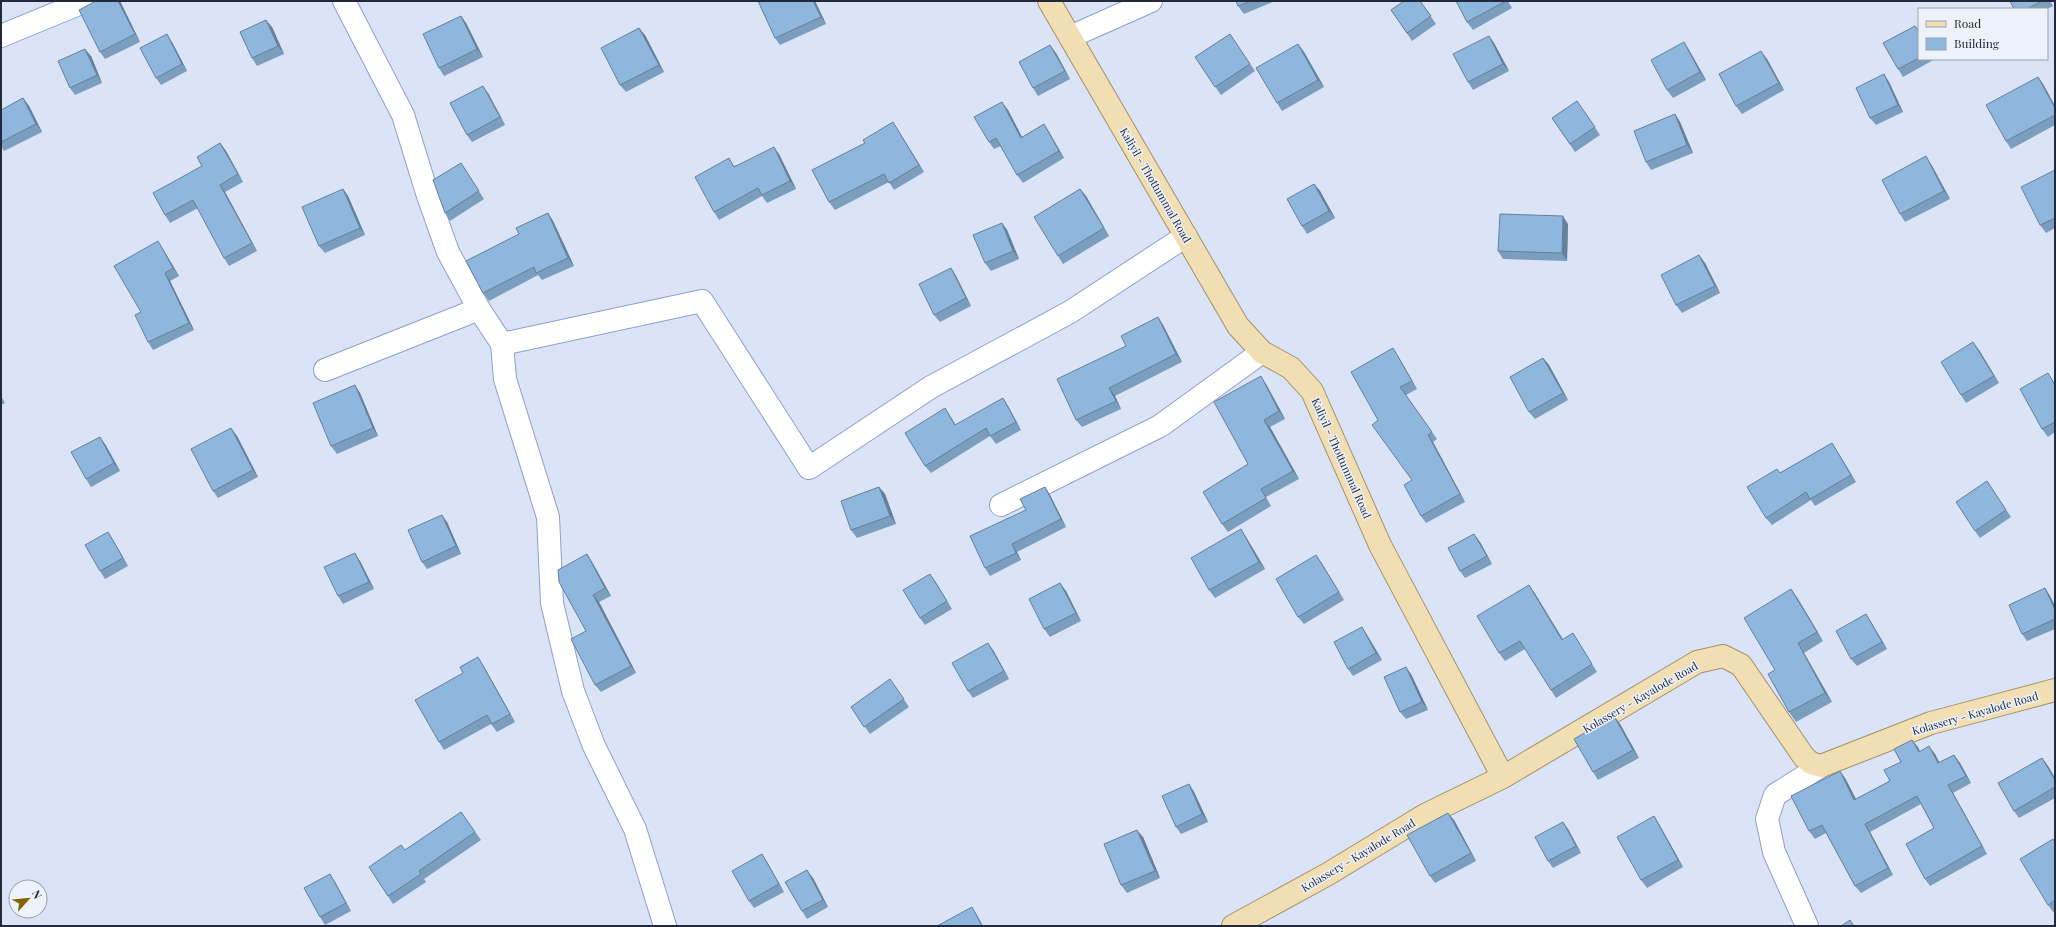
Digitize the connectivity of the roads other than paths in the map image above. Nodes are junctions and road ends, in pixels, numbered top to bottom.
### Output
1 (86, 1) edge
2 (344, 1) edge
3 (1049, 1) edge
4 (1151, 1) edge
5 (1, 36) edge
6 (1070, 37) junction
7 (1186, 236) junction
8 (479, 309) junction
9 (502, 344) junction
10 (1262, 352) junction
11 (325, 370) dead end
12 (1001, 505) dead end
13 (2055, 690) edge
14 (1821, 766) junction
15 (1503, 777) junction
16 (665, 926) edge
17 (1233, 926) edge
18 (1806, 926) edge

1 - 5 street
2 - 8 street
3 - 6 main road, Kaliyil - Thottummal Road
4 - 6 street
6 - 7 main road, Kaliyil - Thottummal Road
7 - 9 street
7 - 10 main road, Kaliyil - Thottummal Road
8 - 9 street
8 - 11 street
9 - 16 street
10 - 12 street
10 - 15 main road, Kaliyil - Thottummal Road
13 - 14 main road, Kolassery - Kayalode Road
14 - 15 main road, Kolassery - Kayalode Road
14 - 18 street
15 - 17 main road, Kolassery - Kayalode Road

